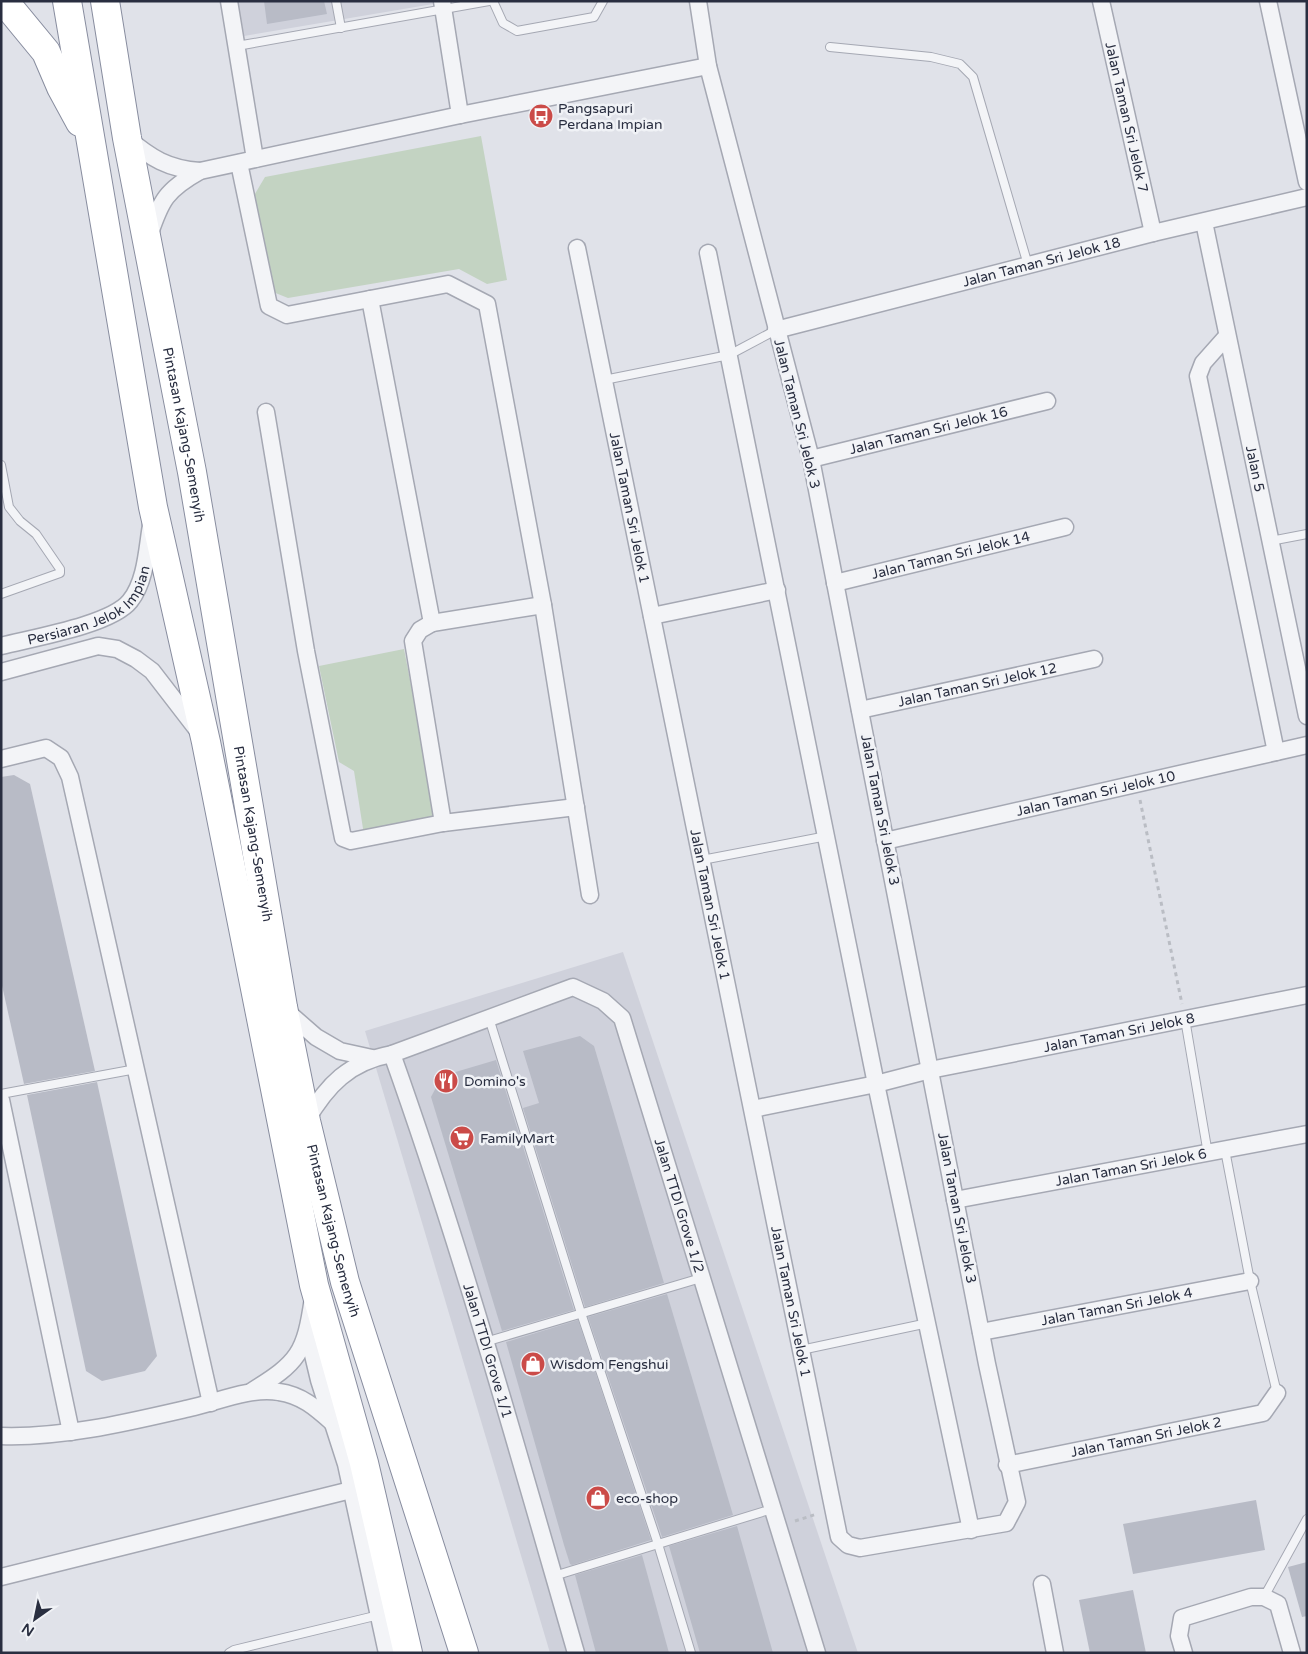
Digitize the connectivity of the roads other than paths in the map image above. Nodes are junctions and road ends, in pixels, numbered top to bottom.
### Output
1 (4, 1) edge
2 (67, 1) edge
3 (105, 1) edge
4 (229, 1) edge
5 (336, 1) edge
6 (488, 1) edge
7 (493, 1) edge
8 (603, 1) edge
9 (698, 1) edge
10 (1102, 1) edge
11 (1268, 1) edge
12 (443, 6) edge
13 (341, 28) junction
14 (237, 46) junction
15 (830, 47) dead end
16 (708, 66) junction
17 (460, 115) junction
18 (127, 138) junction
19 (90, 141) junction
20 (255, 159) junction
21 (239, 163) junction
22 (200, 171) junction
23 (1307, 182) edge
24 (1307, 197) edge
25 (1204, 222) junction
26 (1153, 233) junction
27 (147, 243) junction
28 (578, 248) dead end
29 (708, 253) dead end
30 (1028, 265) junction
31 (370, 299) junction
32 (776, 330) junction
33 (1227, 336) junction
34 (729, 355) junction
35 (604, 380) junction
36 (1047, 401) dead end
37 (266, 412) dead end
38 (811, 459) junction
39 (1, 465) edge
40 (154, 507) junction
41 (1065, 527) dead end
42 (1307, 534) edge
43 (1270, 541) junction
44 (835, 583) junction
45 (777, 590) junction
46 (1, 594) edge
47 (543, 606) junction
48 (652, 616) junction
49 (432, 623) junction
50 (1, 646) edge
51 (1094, 659) dead end
52 (1, 672) edge
53 (860, 710) junction
54 (1307, 716) edge
55 (206, 742) junction
56 (1307, 745) edge
57 (1276, 752) junction
58 (1, 758) edge
59 (576, 807) junction
60 (443, 823) junction
61 (827, 836) junction
62 (886, 841) junction
63 (702, 860) junction
64 (590, 895) dead end
65 (1307, 995) edge
66 (283, 1007) junction
67 (489, 1018) junction
68 (1185, 1019) junction
69 (392, 1054) junction
70 (372, 1058) junction
71 (136, 1069) junction
72 (930, 1070) junction
73 (876, 1084) junction
74 (1, 1094) edge
75 (1, 1100) edge
76 (753, 1109) junction
77 (306, 1121) junction
78 (1307, 1134) edge
79 (1225, 1150) junction
80 (1208, 1154) junction
81 (955, 1200) junction
82 (701, 1278) junction
83 (1250, 1281) junction
84 (314, 1285) junction
85 (582, 1313) junction
86 (928, 1324) junction
87 (981, 1332) junction
88 (308, 1334) junction
89 (484, 1342) junction
90 (801, 1350) junction
91 (250, 1392) junction
92 (1277, 1393) joint
93 (211, 1403) junction
94 (334, 1424) junction
95 (72, 1432) junction
96 (1, 1436) edge
97 (1007, 1465) junction
98 (352, 1490) junction
99 (772, 1509) junction
100 (1307, 1518) edge
101 (971, 1530) junction
102 (658, 1544) junction
103 (860, 1548) joint
104 (554, 1576) junction
105 (1, 1577) edge
106 (1042, 1584) dead end
107 (1258, 1597) junction
108 (380, 1615) junction
109 (229, 1653) edge
110 (387, 1653) edge
111 (408, 1653) edge
112 (464, 1653) edge
113 (576, 1653) edge
114 (691, 1653) edge
115 (817, 1653) edge
116 (1055, 1653) edge
117 (1184, 1653) edge
118 (1292, 1653) edge

1 - 19 highway
2 - 19 highway, Pintasan Kajang-Semenyih
3 - 18 highway, Pintasan Kajang-Semenyih
4 - 14 street
5 - 13 lane
6 - 12 lane
7 - 8 lane
9 - 16 street, Jalan Taman Sri Jelok 3
10 - 26 street, Jalan Taman Sri Jelok 7
11 - 23 street
12 - 13 lane
12 - 17 street
13 - 14 lane
14 - 20 street
15 - 30 lane
16 - 17 street
16 - 32 street, Jalan Taman Sri Jelok 3
17 - 20 street
18 - 22 street
18 - 27 highway, Pintasan Kajang-Semenyih
19 - 40 highway, Pintasan Kajang-Semenyih
20 - 21 street
21 - 22 street
21 - 31 street
22 - 27 street
24 - 25 street, Jalan Taman Sri Jelok 18
25 - 26 street, Jalan Taman Sri Jelok 18
25 - 33 street, Jalan 5
26 - 30 street, Jalan Taman Sri Jelok 18
27 - 66 highway, Pintasan Kajang-Semenyih
28 - 35 street, Jalan Taman Sri Jelok 1
29 - 34 street
30 - 32 street, Jalan Taman Sri Jelok 18
31 - 47 street
31 - 49 street
32 - 34 lane
32 - 38 street, Jalan Taman Sri Jelok 3
33 - 43 street, Jalan 5
33 - 57 street
34 - 35 lane
34 - 45 street
35 - 48 street, Jalan Taman Sri Jelok 1
36 - 38 street, Jalan Taman Sri Jelok 16
37 - 60 street
38 - 44 street, Jalan Taman Sri Jelok 3
39 - 46 lane
40 - 50 street, Persiaran Jelok Impian
40 - 55 highway, Pintasan Kajang-Semenyih
41 - 44 street, Jalan Taman Sri Jelok 14
42 - 43 lane
43 - 54 street, Jalan 5
44 - 53 street, Jalan Taman Sri Jelok 3
45 - 48 street
45 - 61 street
47 - 49 street
47 - 59 street
48 - 63 street, Jalan Taman Sri Jelok 1
49 - 60 street
51 - 53 street, Jalan Taman Sri Jelok 12
52 - 55 street, Persiaran Jelok Impian
53 - 62 street, Jalan Taman Sri Jelok 3
55 - 84 highway, Pintasan Kajang-Semenyih
56 - 57 street, Jalan Taman Sri Jelok 10
57 - 62 street, Jalan Taman Sri Jelok 10
58 - 71 street
59 - 60 street
59 - 64 street
61 - 63 lane
61 - 73 street
62 - 72 street, Jalan Taman Sri Jelok 3
63 - 76 street, Jalan Taman Sri Jelok 1
65 - 68 street, Jalan Taman Sri Jelok 8
66 - 70 street
66 - 77 highway, Pintasan Kajang-Semenyih
67 - 69 street, Jalan TTDI Grove 1/2
67 - 82 street, Jalan TTDI Grove 1/2
67 - 85 lane
68 - 72 street, Jalan Taman Sri Jelok 8
68 - 80 lane
69 - 70 street, Jalan TTDI Grove 1/2
69 - 89 street, Jalan TTDI Grove 1/1
70 - 77 street
71 - 74 lane
71 - 93 street
72 - 73 street, Jalan Taman Sri Jelok 8
72 - 81 street, Jalan Taman Sri Jelok 3
73 - 76 street, Jalan Taman Sri Jelok 8
73 - 86 street
75 - 95 street
76 - 90 street, Jalan Taman Sri Jelok 1
77 - 112 highway, Pintasan Kajang-Semenyih
78 - 79 street, Jalan Taman Sri Jelok 6
79 - 80 street, Jalan Taman Sri Jelok 6
79 - 83 lane
80 - 81 street, Jalan Taman Sri Jelok 6
81 - 87 street, Jalan Taman Sri Jelok 3
82 - 85 lane
82 - 99 street, Jalan TTDI Grove 1/2
83 - 87 street, Jalan Taman Sri Jelok 4
83 - 92 lane
84 - 88 street
84 - 111 highway, Pintasan Kajang-Semenyih
85 - 89 lane
85 - 102 lane
86 - 90 lane
86 - 101 street
87 - 97 street, Jalan Taman Sri Jelok 3
88 - 91 street
88 - 94 street
89 - 104 street, Jalan TTDI Grove 1/1
90 - 103 street, Jalan Taman Sri Jelok 1
91 - 93 street
91 - 94 street
92 - 97 street, Jalan Taman Sri Jelok 2
93 - 95 street
94 - 98 street
95 - 96 street
97 - 101 street, Jalan Taman Sri Jelok 3
98 - 105 street
98 - 108 street
99 - 102 lane
99 - 115 street, Jalan TTDI Grove 1/2
100 - 107 lane
101 - 103 street, Jalan Taman Sri Jelok 3
102 - 104 lane
102 - 114 lane
104 - 113 street, Jalan TTDI Grove 1/1
106 - 116 street
107 - 117 street
107 - 118 street
108 - 109 lane
108 - 110 street

